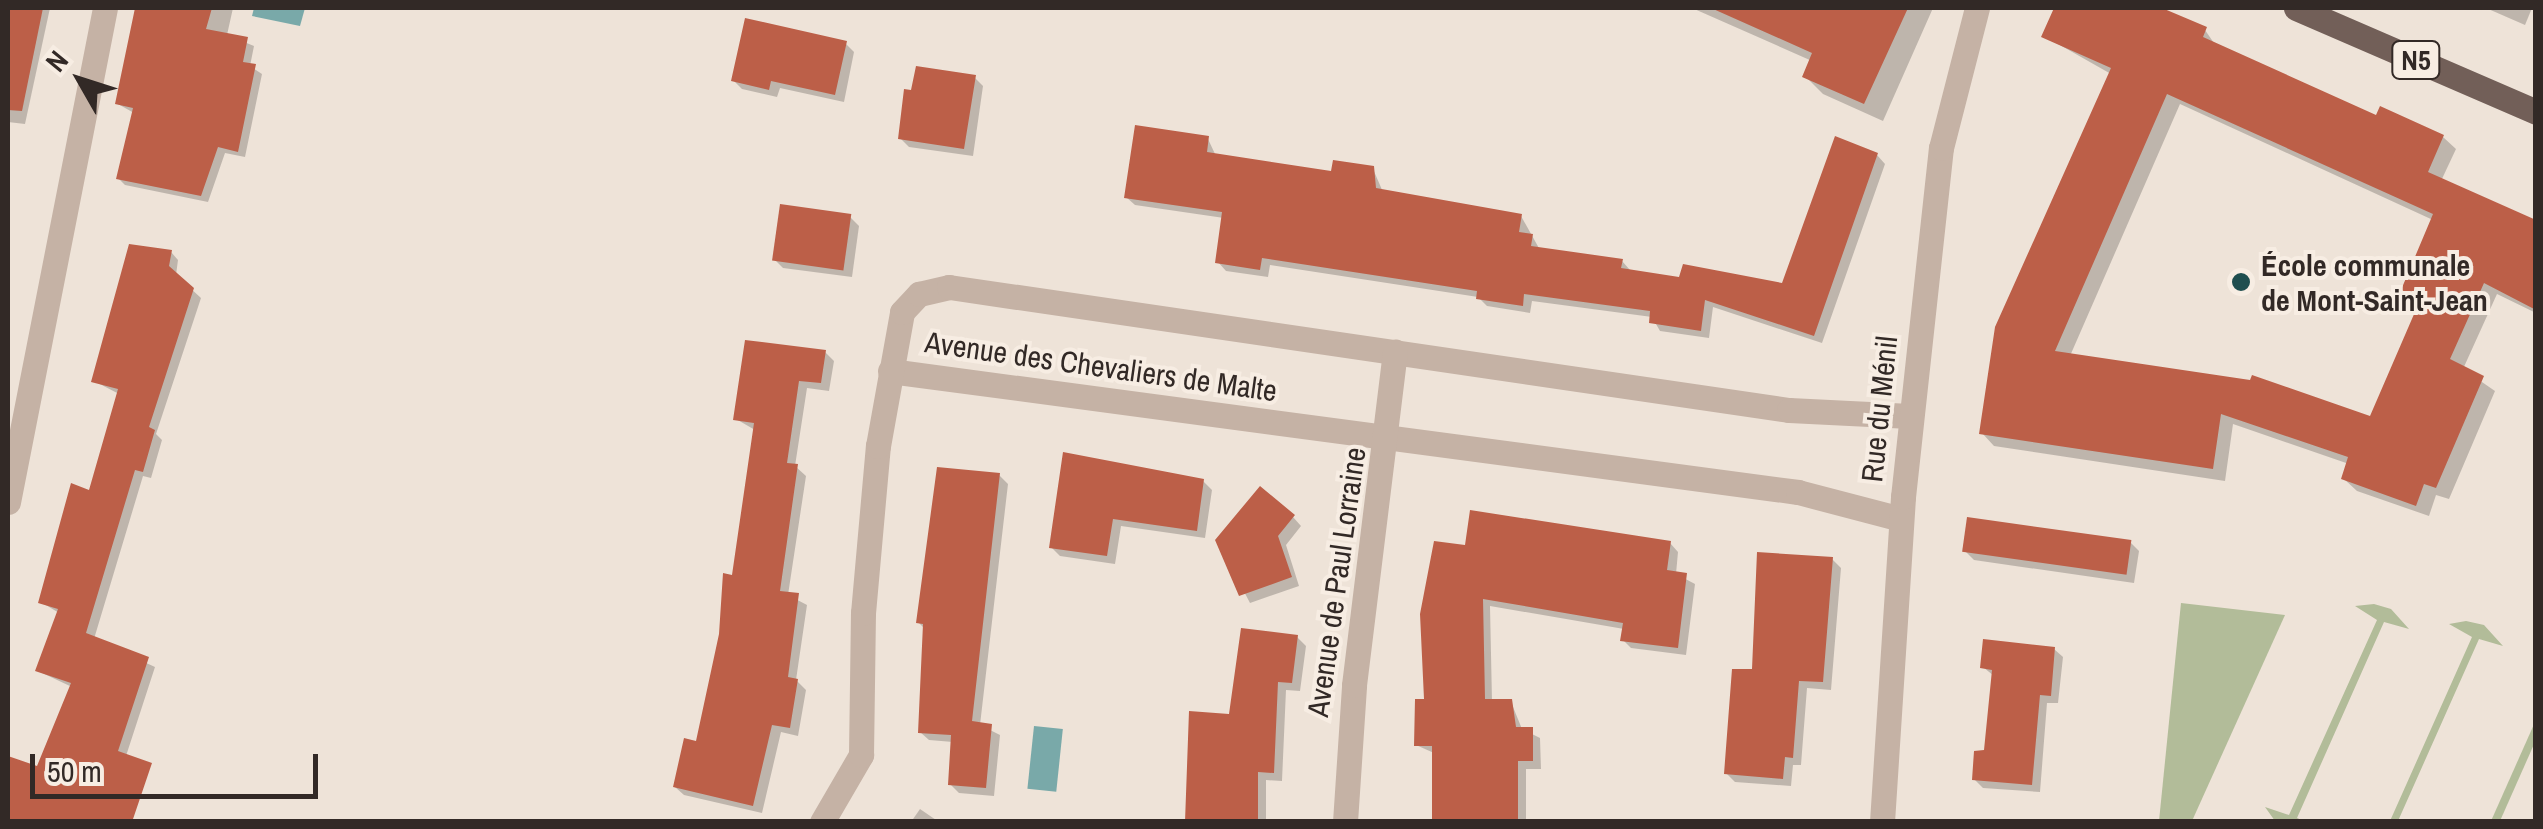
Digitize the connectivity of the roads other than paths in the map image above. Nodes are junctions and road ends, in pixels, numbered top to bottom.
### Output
1 (104, 8) edge
2 (1977, 8) edge
3 (2296, 8) edge
4 (2536, 112) edge
5 (1395, 352) junction
6 (890, 371) junction
7 (1910, 416) junction
8 (1388, 440) junction
9 (8, 502) edge
10 (1901, 518) junction
11 (822, 822) edge
12 (1344, 822) edge
13 (1882, 822) edge

1 - 9 street
2 - 7 street, Rue du Ménil
3 - 4 main road, N5
5 - 6 street, Avenue des Chevaliers de Malte
5 - 7 street, Avenue des Chevaliers de Malte
5 - 8 street, Avenue de Paul Lorraine
6 - 8 street, Avenue des Chevaliers de Malte
6 - 11 street
7 - 10 street, Rue du Ménil
8 - 10 street, Avenue des Chevaliers de Malte
8 - 12 street, Avenue de Paul Lorraine
10 - 13 street, Rue du Ménil

